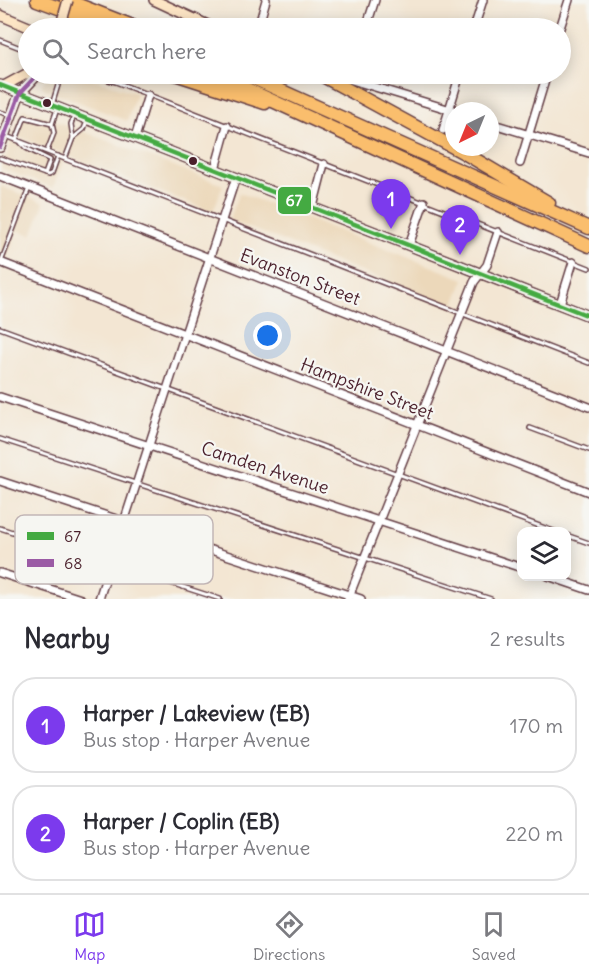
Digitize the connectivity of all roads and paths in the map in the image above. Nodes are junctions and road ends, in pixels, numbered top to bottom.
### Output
1 (37, 0) edge
2 (67, 0) edge
3 (154, 0) edge
4 (266, 0) edge
5 (375, 0) edge
6 (483, 0) edge
7 (569, 0) edge
8 (176, 5) edge
9 (0, 15) edge
10 (62, 18) edge
11 (86, 18) edge
12 (113, 18) edge
13 (197, 18) edge
14 (261, 18) edge
15 (369, 18) edge
16 (477, 18) edge
17 (563, 18) edge
18 (18, 23) edge
19 (0, 40) edge
20 (18, 47) edge
21 (18, 77) edge
22 (29, 84) edge
23 (59, 84) edge
24 (121, 84) edge
25 (206, 84) edge
26 (236, 84) edge
27 (266, 84) edge
28 (337, 84) edge
29 (375, 84) edge
30 (458, 84) edge
31 (544, 84) edge
32 (1, 85) edge
33 (20, 93) junction
34 (148, 95) junction
35 (454, 102) edge
36 (55, 106) junction
37 (292, 109) junction
38 (445, 109) edge
39 (0, 112) edge
40 (12, 114) junction
41 (75, 114) junction
42 (25, 117) junction
43 (88, 119) junction
44 (52, 124) junction
45 (227, 126) junction
46 (445, 126) edge
47 (499, 126) edge
48 (443, 130) dead end
49 (2, 135) edge
50 (528, 135) junction
51 (74, 138) junction
52 (135, 138) junction
53 (18, 141) junction
54 (0, 147) edge
55 (47, 152) junction
56 (589, 153) edge
57 (57, 156) junction
58 (0, 158) edge
59 (65, 159) junction
60 (520, 163) dead end
61 (324, 164) junction
62 (215, 169) junction
63 (45, 174) junction
64 (0, 176) edge
65 (236, 177) junction
66 (29, 188) junction
67 (424, 202) junction
68 (313, 207) junction
69 (222, 219) junction
70 (588, 228) edge
71 (498, 232) junction
72 (409, 245) junction
73 (589, 246) edge
74 (209, 258) junction
75 (573, 262) junction
76 (0, 263) edge
77 (589, 268) edge
78 (480, 273) junction
79 (560, 304) junction
80 (462, 313) junction
81 (589, 316) edge
82 (0, 328) edge
83 (184, 334) junction
84 (446, 351) junction
85 (589, 363) edge
86 (166, 390) junction
87 (0, 397) edge
88 (589, 407) edge
89 (416, 424) junction
90 (530, 428) dead end
91 (0, 439) edge
92 (148, 446) junction
93 (589, 450) edge
94 (397, 474) junction
95 (0, 481) edge
96 (136, 482) junction
97 (589, 492) edge
98 (105, 515) edge
99 (126, 515) edge
100 (379, 521) junction
101 (545, 527) edge
102 (0, 528) edge
103 (15, 533) edge
104 (571, 536) edge
105 (589, 543) edge
106 (213, 551) edge
107 (364, 558) junction
108 (517, 566) edge
109 (0, 573) edge
110 (15, 578) edge
111 (563, 581) edge
112 (34, 584) edge
113 (104, 584) edge
114 (173, 584) edge
115 (589, 590) edge
116 (349, 597) edge
117 (81, 599) edge
118 (99, 599) edge
119 (220, 599) edge
120 (361, 599) edge
121 (491, 599) edge

1 - 11 highway
2 - 10 main road, bridge
2 - 12 highway
3 - 8 main road
4 - 14 street
5 - 15 street
6 - 16 street
7 - 17 street
8 - 13 main road
9 - 18 main road
19 - 20 lane
21 - 32 main road
22 - 33 main road
23 - 36 lane
24 - 34 lane
25 - 37 highway
26 - 37 highway
27 - 70 highway
28 - 70 highway
29 - 38 street
30 - 35 street
31 - 50 street
32 - 33 main road
33 - 36 main road
33 - 40 main road
34 - 45 lane
34 - 52 street
36 - 41 main road
36 - 44 lane
37 - 73 highway
39 - 40 lane
40 - 42 lane
40 - 49 main road
41 - 43 main road
41 - 51 lane
42 - 44 lane
42 - 53 lane
43 - 51 lane
43 - 52 main road
44 - 55 lane
45 - 61 lane
45 - 62 street
46 - 48 street
47 - 50 street
49 - 53 lane
49 - 54 main road
50 - 56 street
50 - 60 street
51 - 59 lane
52 - 62 main road
53 - 55 lane
53 - 63 lane
55 - 57 lane
57 - 59 lane
57 - 63 lane
58 - 63 lane
59 - 69 lane
61 - 67 lane
61 - 68 street
62 - 65 main road
64 - 66 street, Evanston Street
65 - 68 main road
65 - 69 street
66 - 74 street, Evanston Street
66 - 76 lane
67 - 71 lane
67 - 72 street
68 - 72 main road
69 - 74 street
69 - 80 lane
71 - 75 lane
71 - 78 street
72 - 78 main road
74 - 83 street
74 - 84 street, Evanston Street
75 - 77 lane
75 - 79 street
76 - 83 street, Hampshire Street
78 - 79 main road
78 - 80 street
79 - 81 main road
80 - 84 street
80 - 85 lane
82 - 86 lane
83 - 86 street
83 - 89 street, Hampshire Street
84 - 88 street, Evanston Street
84 - 89 street
86 - 92 street
86 - 94 lane
87 - 92 street, Camden Avenue
89 - 94 street
89 - 97 street, Hampshire Street
90 - 93 lane
91 - 96 lane
92 - 96 street
92 - 100 street, Camden Avenue
94 - 100 street
94 - 101 lane
95 - 98 street
96 - 99 street
96 - 107 lane
100 - 107 street
100 - 108 street, Camden Avenue
102 - 103 lane
104 - 105 lane
106 - 116 street
107 - 116 street
107 - 121 lane
109 - 110 street
111 - 115 street
112 - 117 street
113 - 118 street
114 - 119 lane
116 - 120 street

